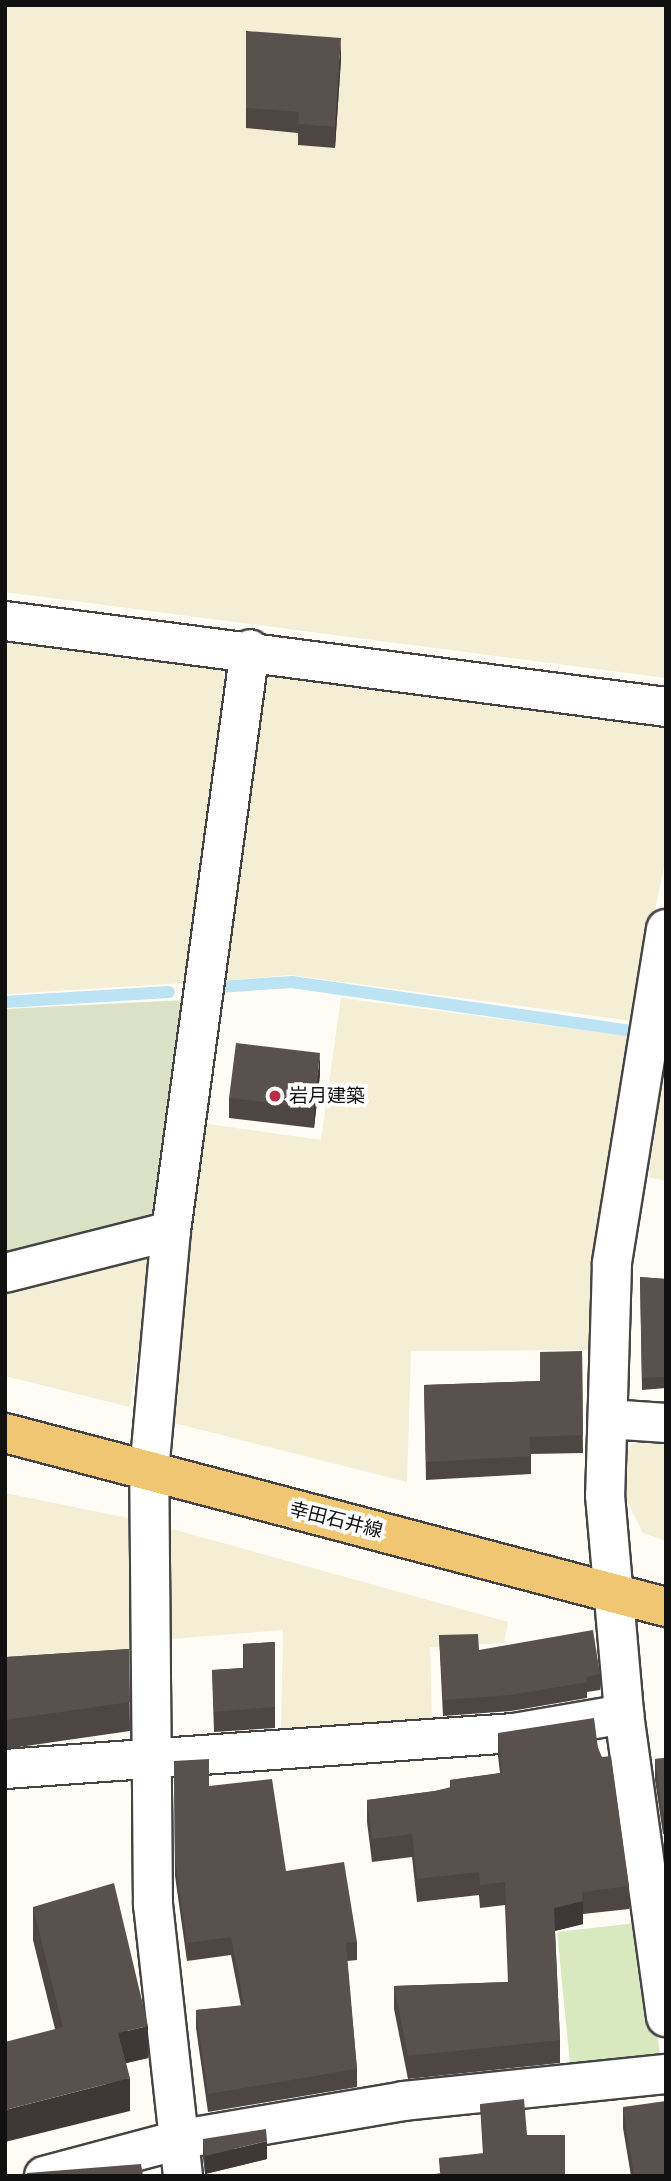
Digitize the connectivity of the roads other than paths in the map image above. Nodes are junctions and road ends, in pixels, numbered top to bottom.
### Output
1 (5, 621) edge
2 (250, 649) junction
3 (666, 707) edge
4 (666, 929) edge
5 (171, 1231) junction
6 (5, 1273) edge
7 (608, 1419) junction
8 (666, 1423) edge
9 (5, 1433) edge
10 (149, 1472) junction
11 (619, 1592) junction
12 (666, 1608) edge
13 (624, 1714) junction
14 (152, 1755) junction
15 (5, 1769) edge
16 (666, 2017) edge
17 (666, 2074) edge
18 (182, 2138) junction
19 (44, 2176) edge
20 (183, 2176) edge

1 - 2 street
2 - 3 street
2 - 5 street
4 - 7 street
5 - 6 street
5 - 10 street
7 - 8 street
7 - 11 street
9 - 10 main road, 幸田石井線
10 - 11 main road, 幸田石井線
10 - 14 street
11 - 12 main road, 幸田石井線
11 - 13 street
13 - 14 street
13 - 16 street
14 - 15 street
14 - 18 street
17 - 18 street
18 - 19 street
18 - 20 street

